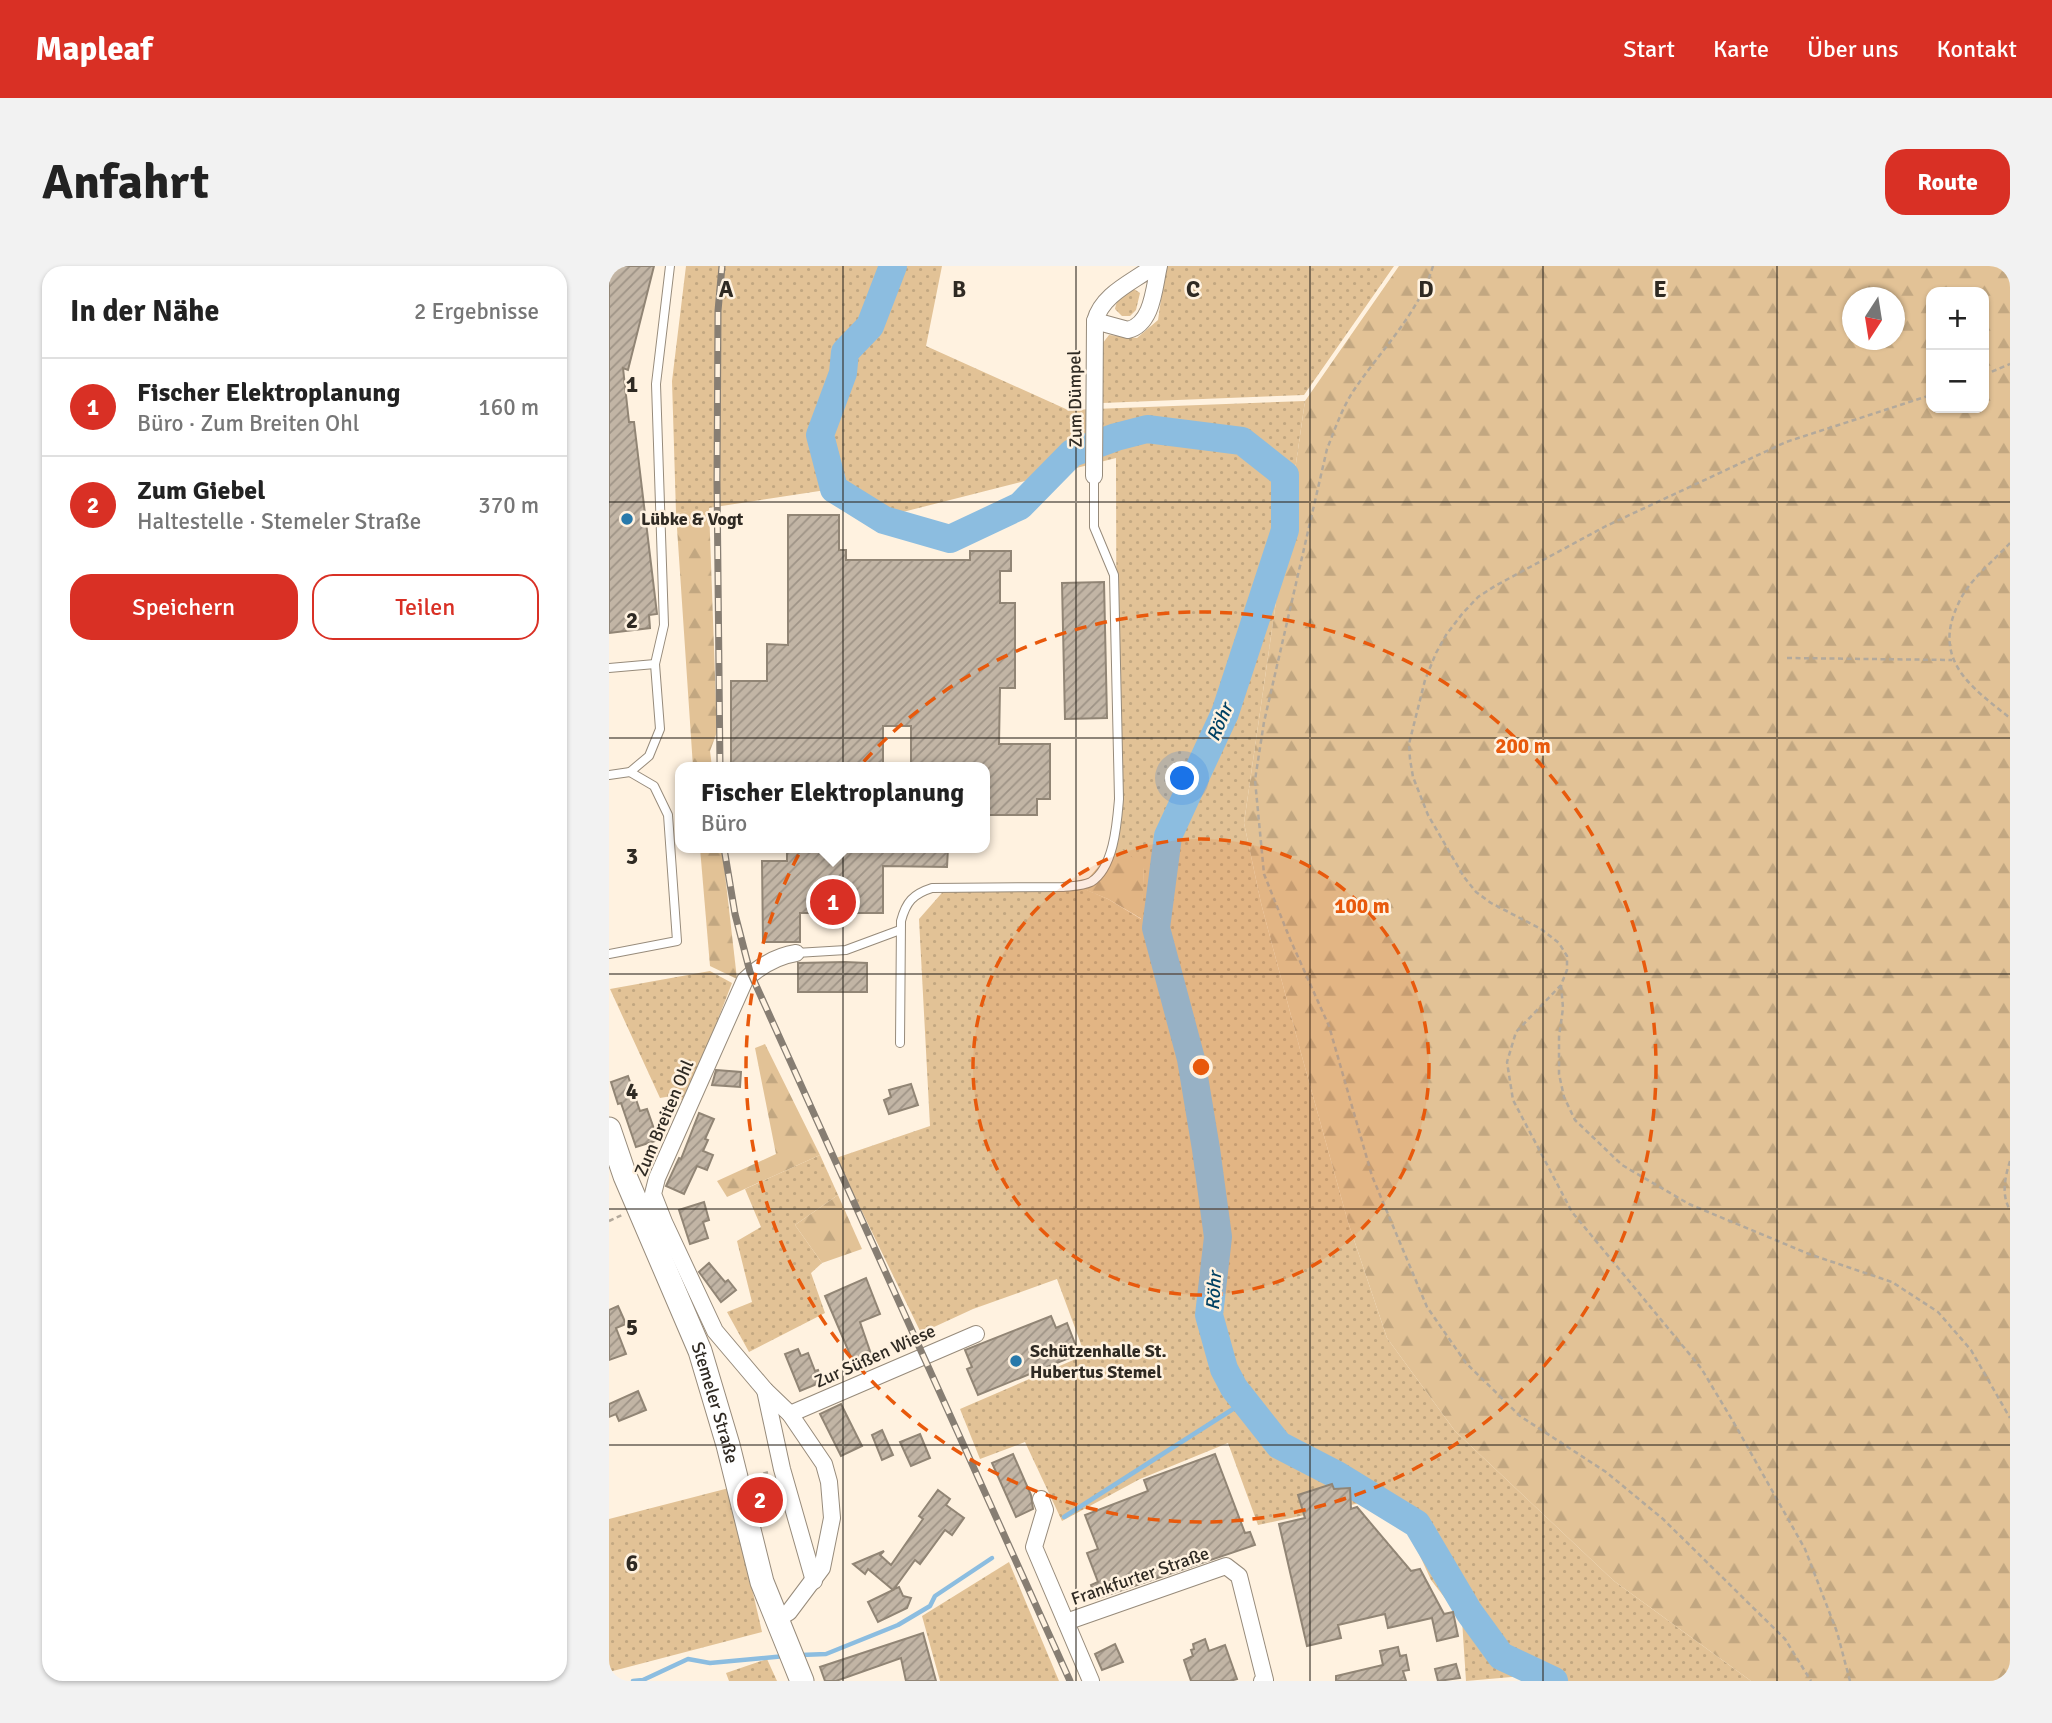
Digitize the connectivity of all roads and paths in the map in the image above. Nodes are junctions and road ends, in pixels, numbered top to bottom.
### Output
1 (670, 266) edge
2 (1156, 266) edge
3 (1433, 266) edge
4 (1095, 321) junction
5 (2010, 364) edge
6 (1989, 373) edge
7 (1926, 397) edge
8 (1094, 476) joint
9 (2010, 543) edge
10 (1787, 658) dead end
11 (1952, 660) junction
12 (655, 664) junction
13 (609, 668) edge
14 (2010, 718) edge
15 (630, 772) junction
16 (609, 775) edge
17 (900, 930) junction
18 (796, 953) joint
19 (609, 954) edge
20 (1561, 985) junction
21 (900, 1043) dead end
22 (609, 1129) edge
23 (2010, 1161) edge
24 (2010, 1210) edge
25 (976, 1334) dead end
26 (765, 1390) junction
27 (790, 1414) junction
28 (2010, 1418) edge
29 (782, 1469) junction
30 (737, 1480) junction
31 (1041, 1499) dead end
32 (814, 1581) junction
33 (776, 1620) junction
34 (1066, 1622) junction
35 (802, 1681) edge
36 (1091, 1681) edge
37 (1262, 1681) edge
38 (1811, 1681) edge
39 (1850, 1681) edge

1 - 12 lane
2 - 4 street
2 - 4 street
3 - 38 path
4 - 8 street, Zum Dümpel
5 - 6 path
7 - 20 path
8 - 17 lane
9 - 11 path
10 - 11 path
11 - 14 path
12 - 13 lane
12 - 15 lane
15 - 16 lane
15 - 19 lane
17 - 18 lane
17 - 21 lane
18 - 26 street, Zum Breiten Ohl
20 - 28 path
20 - 39 path
22 - 30 main road, Stemeler Straße
23 - 24 path
25 - 27 street, Zur Süßen Wiese
26 - 27 street, Zum Breiten Ohl
26 - 29 street, Zum Breiten Ohl
27 - 32 street, Zum Breiten Ohl
29 - 30 path
29 - 32 street, Zum Breiten Ohl
30 - 33 main road, Stemeler Straße
31 - 34 street, Frankfurter Straße
32 - 33 street, Zum Breiten Ohl
33 - 35 main road, Stemeler Straße
34 - 36 street, Frankfurter Straße
34 - 37 street, Frankfurter Straße

